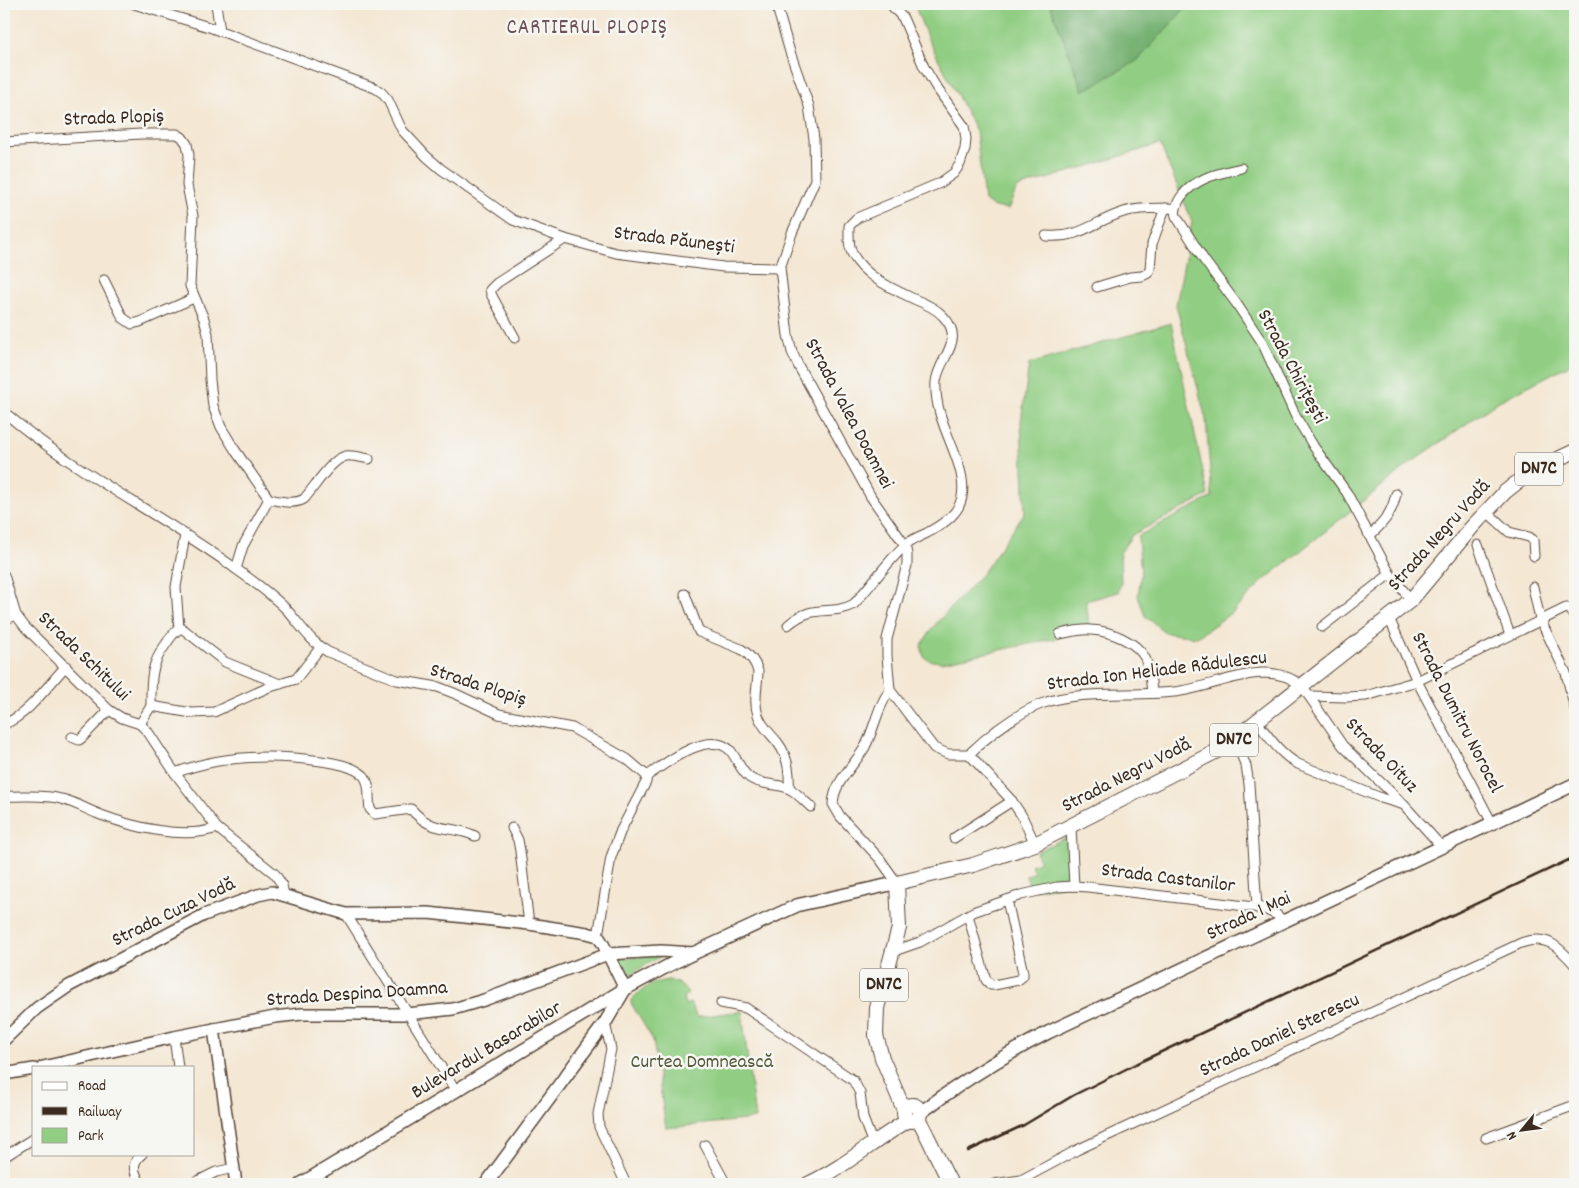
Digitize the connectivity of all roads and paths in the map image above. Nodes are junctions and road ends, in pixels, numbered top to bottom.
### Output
1 (134, 4) edge
2 (216, 4) edge
3 (776, 4) edge
4 (890, 4) edge
5 (157, 7) edge
6 (220, 31) junction
7 (4, 142) edge
8 (1241, 168) dead end
9 (1164, 208) junction
10 (1176, 208) junction
11 (1046, 236) dead end
12 (565, 239) junction
13 (780, 268) junction
14 (104, 280) dead end
15 (1098, 287) dead end
16 (194, 298) junction
17 (515, 338) dead end
18 (4, 412) edge
19 (1575, 451) edge
20 (370, 459) dead end
21 (1396, 494) dead end
22 (269, 500) junction
23 (1486, 512) junction
24 (185, 535) junction
25 (1369, 536) junction
26 (905, 545) junction
27 (1478, 545) dead end
28 (1534, 556) dead end
29 (236, 569) junction
30 (1390, 574) junction
31 (4, 575) edge
32 (1532, 587) dead end
33 (685, 594) dead end
34 (1411, 600) junction
35 (16, 615) junction
36 (1389, 618) junction
37 (1575, 618) edge
38 (1540, 619) junction
39 (4, 620) edge
40 (788, 625) dead end
41 (1322, 627) dead end
42 (179, 628) junction
43 (1060, 634) dead end
44 (1510, 635) junction
45 (320, 648) junction
46 (66, 666) junction
47 (1417, 681) junction
48 (280, 684) junction
49 (890, 690) junction
50 (1305, 691) junction
51 (1152, 693) junction
52 (151, 706) junction
53 (1575, 708) edge
54 (109, 710) junction
55 (1257, 722) junction
56 (4, 724) edge
57 (140, 724) junction
58 (72, 737) dead end
59 (1235, 740) junction
60 (969, 754) junction
61 (175, 773) junction
62 (647, 776) junction
63 (1575, 784) edge
64 (1386, 788) junction
65 (790, 789) junction
66 (4, 796) edge
67 (1381, 798) junction
68 (1012, 801) junction
69 (1404, 805) junction
70 (811, 807) dead end
71 (1492, 822) junction
72 (1070, 827) junction
73 (217, 828) junction
74 (512, 828) dead end
75 (475, 836) dead end
76 (954, 838) dead end
77 (1035, 844) junction
78 (1441, 846) junction
79 (897, 883) junction
80 (1074, 886) junction
81 (284, 894) junction
82 (1008, 900) junction
83 (1257, 908) junction
84 (346, 914) junction
85 (968, 915) junction
86 (1284, 922) junction
87 (529, 924) junction
88 (598, 936) junction
89 (894, 951) junction
90 (694, 953) junction
91 (608, 954) junction
92 (1575, 965) edge
93 (625, 989) junction
94 (721, 1003) dead end
95 (407, 1014) junction
96 (605, 1023) junction
97 (214, 1029) junction
98 (174, 1036) junction
99 (4, 1040) edge
100 (47, 1066) edge
101 (178, 1066) edge
102 (32, 1069) edge
103 (4, 1074) edge
104 (456, 1091) junction
105 (1575, 1105) edge
106 (912, 1113) junction
107 (1486, 1138) dead end
108 (32, 1139) edge
109 (873, 1144) junction
110 (705, 1146) dead end
111 (140, 1156) edge
112 (4, 1157) edge
113 (234, 1168) junction
114 (141, 1184) edge
115 (192, 1184) edge
116 (236, 1184) edge
117 (301, 1184) edge
118 (486, 1184) edge
119 (626, 1184) edge
120 (726, 1184) edge
121 (808, 1184) edge
122 (951, 1184) edge
123 (994, 1184) edge

1 - 5 street, Strada Păunești
2 - 6 street
3 - 13 street, Strada Valea Doamnei
4 - 26 street
5 - 6 street, Strada Păunești
6 - 12 street, Strada Păunești
7 - 16 street, Strada Plopiș
8 - 10 street
9 - 10 street
9 - 11 street
9 - 15 street
10 - 25 street, Strada Chirițești
12 - 13 street, Strada Păunești
12 - 17 street
13 - 26 street, Strada Valea Doamnei
14 - 16 street
16 - 22 street, Strada Plopiș
18 - 24 street, Strada Plopiș
19 - 23 main road, Strada Negru Vodă / DN7C
20 - 22 street
21 - 25 street
22 - 29 street
23 - 28 street
23 - 34 main road, Strada Negru Vodă / DN7C
24 - 29 street, Strada Plopiș
24 - 42 street
25 - 30 street, Strada Chirițești
26 - 40 street
26 - 49 street
27 - 44 street
29 - 45 street, Strada Plopiș
30 - 34 street, Strada Chirițești
30 - 41 street, Strada Negru Vodă
31 - 35 street, Strada Schitului
32 - 38 street
33 - 65 street
34 - 36 main road, Strada Negru Vodă / DN7C
35 - 39 street
35 - 46 street, Strada Schitului
36 - 47 street, Strada Dumitru Norocel
36 - 50 main road, Strada Negru Vodă / DN7C
37 - 38 street
38 - 44 street
38 - 53 street
42 - 48 street
42 - 52 street
43 - 51 street
44 - 47 street
45 - 48 street
45 - 62 street, Strada Plopiș
46 - 54 street, Strada Schitului
46 - 56 street
47 - 50 street
47 - 71 street, Strada Dumitru Norocel
48 - 52 street, Strada Schitului
49 - 60 street
49 - 79 street
50 - 51 street, Strada Ion Heliade Rădulescu
50 - 55 main road, Strada Negru Vodă / DN7C
50 - 64 street, Strada Oituz
51 - 60 street, Strada Ion Heliade Rădulescu
52 - 57 street, Strada Schitului
54 - 57 street, Strada Schitului
54 - 58 street
55 - 59 main road, Strada Negru Vodă / DN7C
55 - 67 street
57 - 61 street, Strada Schitului
59 - 72 main road, Strada Negru Vodă / DN7C
59 - 83 street
60 - 68 street
61 - 73 street, Strada Schitului
61 - 75 street
62 - 65 street
62 - 88 street
63 - 71 main road, Strada 1 Mai
64 - 67 street
64 - 69 street, Strada Oituz
65 - 70 street
66 - 73 street
67 - 69 street
68 - 76 street
68 - 77 street
69 - 78 street, Strada Oituz
71 - 78 main road, Strada 1 Mai
72 - 77 main road, Strada Negru Vodă / DN7C
72 - 80 street
73 - 81 street, Strada Schitului
74 - 87 street
77 - 79 main road, Strada Negru Vodă / DN7C
78 - 86 main road, Strada 1 Mai
79 - 89 main road, DN7C
79 - 90 main road, Strada Negru Vodă
80 - 82 street, Strada Castanilor
80 - 83 street, Strada Castanilor
81 - 84 street, Strada Cuza Vodă
81 - 99 street, Strada Cuza Vodă
82 - 85 street, Strada Castanilor
82 - 85 street
83 - 86 street, Strada Castanilor
84 - 87 street, Strada Cuza Vodă
84 - 95 street
85 - 89 street, Strada Castanilor
86 - 106 main road, Strada 1 Mai
87 - 88 street, Strada Cuza Vodă
88 - 91 street
89 - 106 main road, DN7C
90 - 91 street, Strada Despina Doamna
90 - 93 main road, Bulevardul Basarabilor
91 - 93 street
91 - 95 street, Strada Despina Doamna
92 - 123 street, Strada Daniel Sterescu
93 - 96 main road
93 - 104 main road, Bulevardul Basarabilor
94 - 109 street
95 - 97 street, Strada Despina Doamna
95 - 104 street
96 - 118 main road
96 - 119 street
97 - 98 street, Strada Despina Doamna
97 - 113 street
98 - 100 street, Strada Despina Doamna
98 - 101 street
102 - 103 street
104 - 117 main road, Bulevardul Basarabilor
105 - 107 street
106 - 109 main road
106 - 122 main road
108 - 112 street
109 - 121 main road
110 - 120 street
111 - 114 street
113 - 115 street
113 - 116 street

